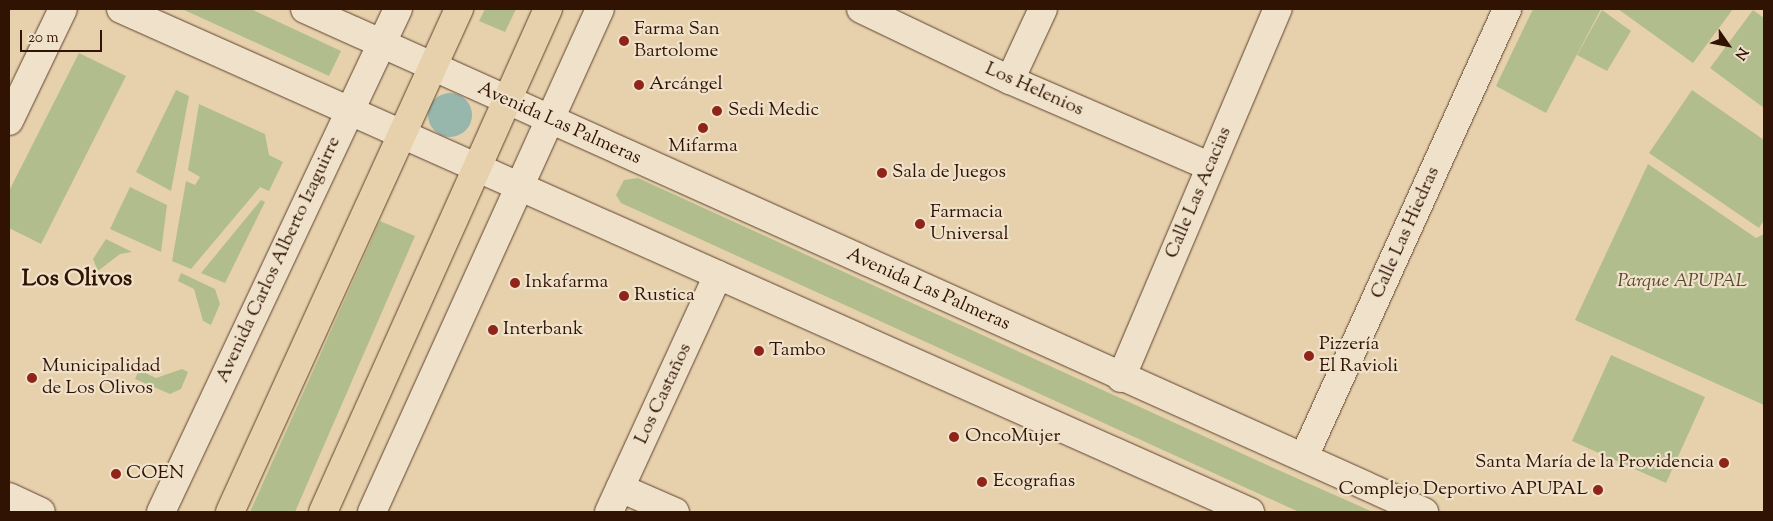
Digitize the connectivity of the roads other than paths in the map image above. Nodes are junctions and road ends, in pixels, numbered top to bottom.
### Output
1 (63, 9) edge
2 (121, 9) edge
3 (305, 9) edge
4 (398, 9) edge
5 (459, 9) edge
6 (548, 9) edge
7 (600, 9) edge
8 (861, 9) edge
9 (1043, 9) edge
10 (1278, 9) edge
11 (1507, 9) edge
12 (382, 44) junction
13 (433, 66) junction
14 (1010, 80) junction
15 (507, 101) junction
16 (349, 111) junction
17 (9, 120) edge
18 (550, 120) junction
19 (401, 134) junction
20 (1209, 166) junction
21 (476, 169) junction
22 (520, 188) junction
23 (718, 276) junction
24 (1121, 378) junction
25 (1304, 457) junction
26 (620, 488) junction
27 (9, 497) edge
28 (41, 512) edge
29 (161, 512) edge
30 (230, 512) edge
31 (323, 512) edge
32 (372, 512) edge
33 (609, 512) edge
34 (675, 512) edge
35 (1250, 512) edge
36 (1424, 512) edge

1 - 17 street
2 - 16 street
3 - 12 street, Avenida Las Palmeras
4 - 12 street, Avenida Carlos Alberto Izaguirre
5 - 13 main road
6 - 15 main road
7 - 18 street
8 - 14 street, Los Helenios
9 - 14 street
10 - 20 street, Calle Las Acacias
11 - 25 street, Calle Las Hiedras
12 - 13 street, Avenida Las Palmeras
12 - 16 street, Avenida Carlos Alberto Izaguirre
13 - 15 street, Avenida Las Palmeras
13 - 19 main road
14 - 20 street, Los Helenios
15 - 18 street, Avenida Las Palmeras
15 - 21 main road
16 - 19 street
16 - 29 street, Avenida Carlos Alberto Izaguirre
18 - 22 street
18 - 24 street, Avenida Las Palmeras
19 - 21 street
19 - 30 main road
20 - 24 street, Calle Las Acacias
21 - 22 street
21 - 31 main road
22 - 23 street
22 - 32 street
23 - 26 street, Los Castaños
23 - 35 street
24 - 25 street, Avenida Las Palmeras
25 - 36 street, Avenida Las Palmeras
26 - 33 street, Los Castaños
26 - 34 street
27 - 28 street

